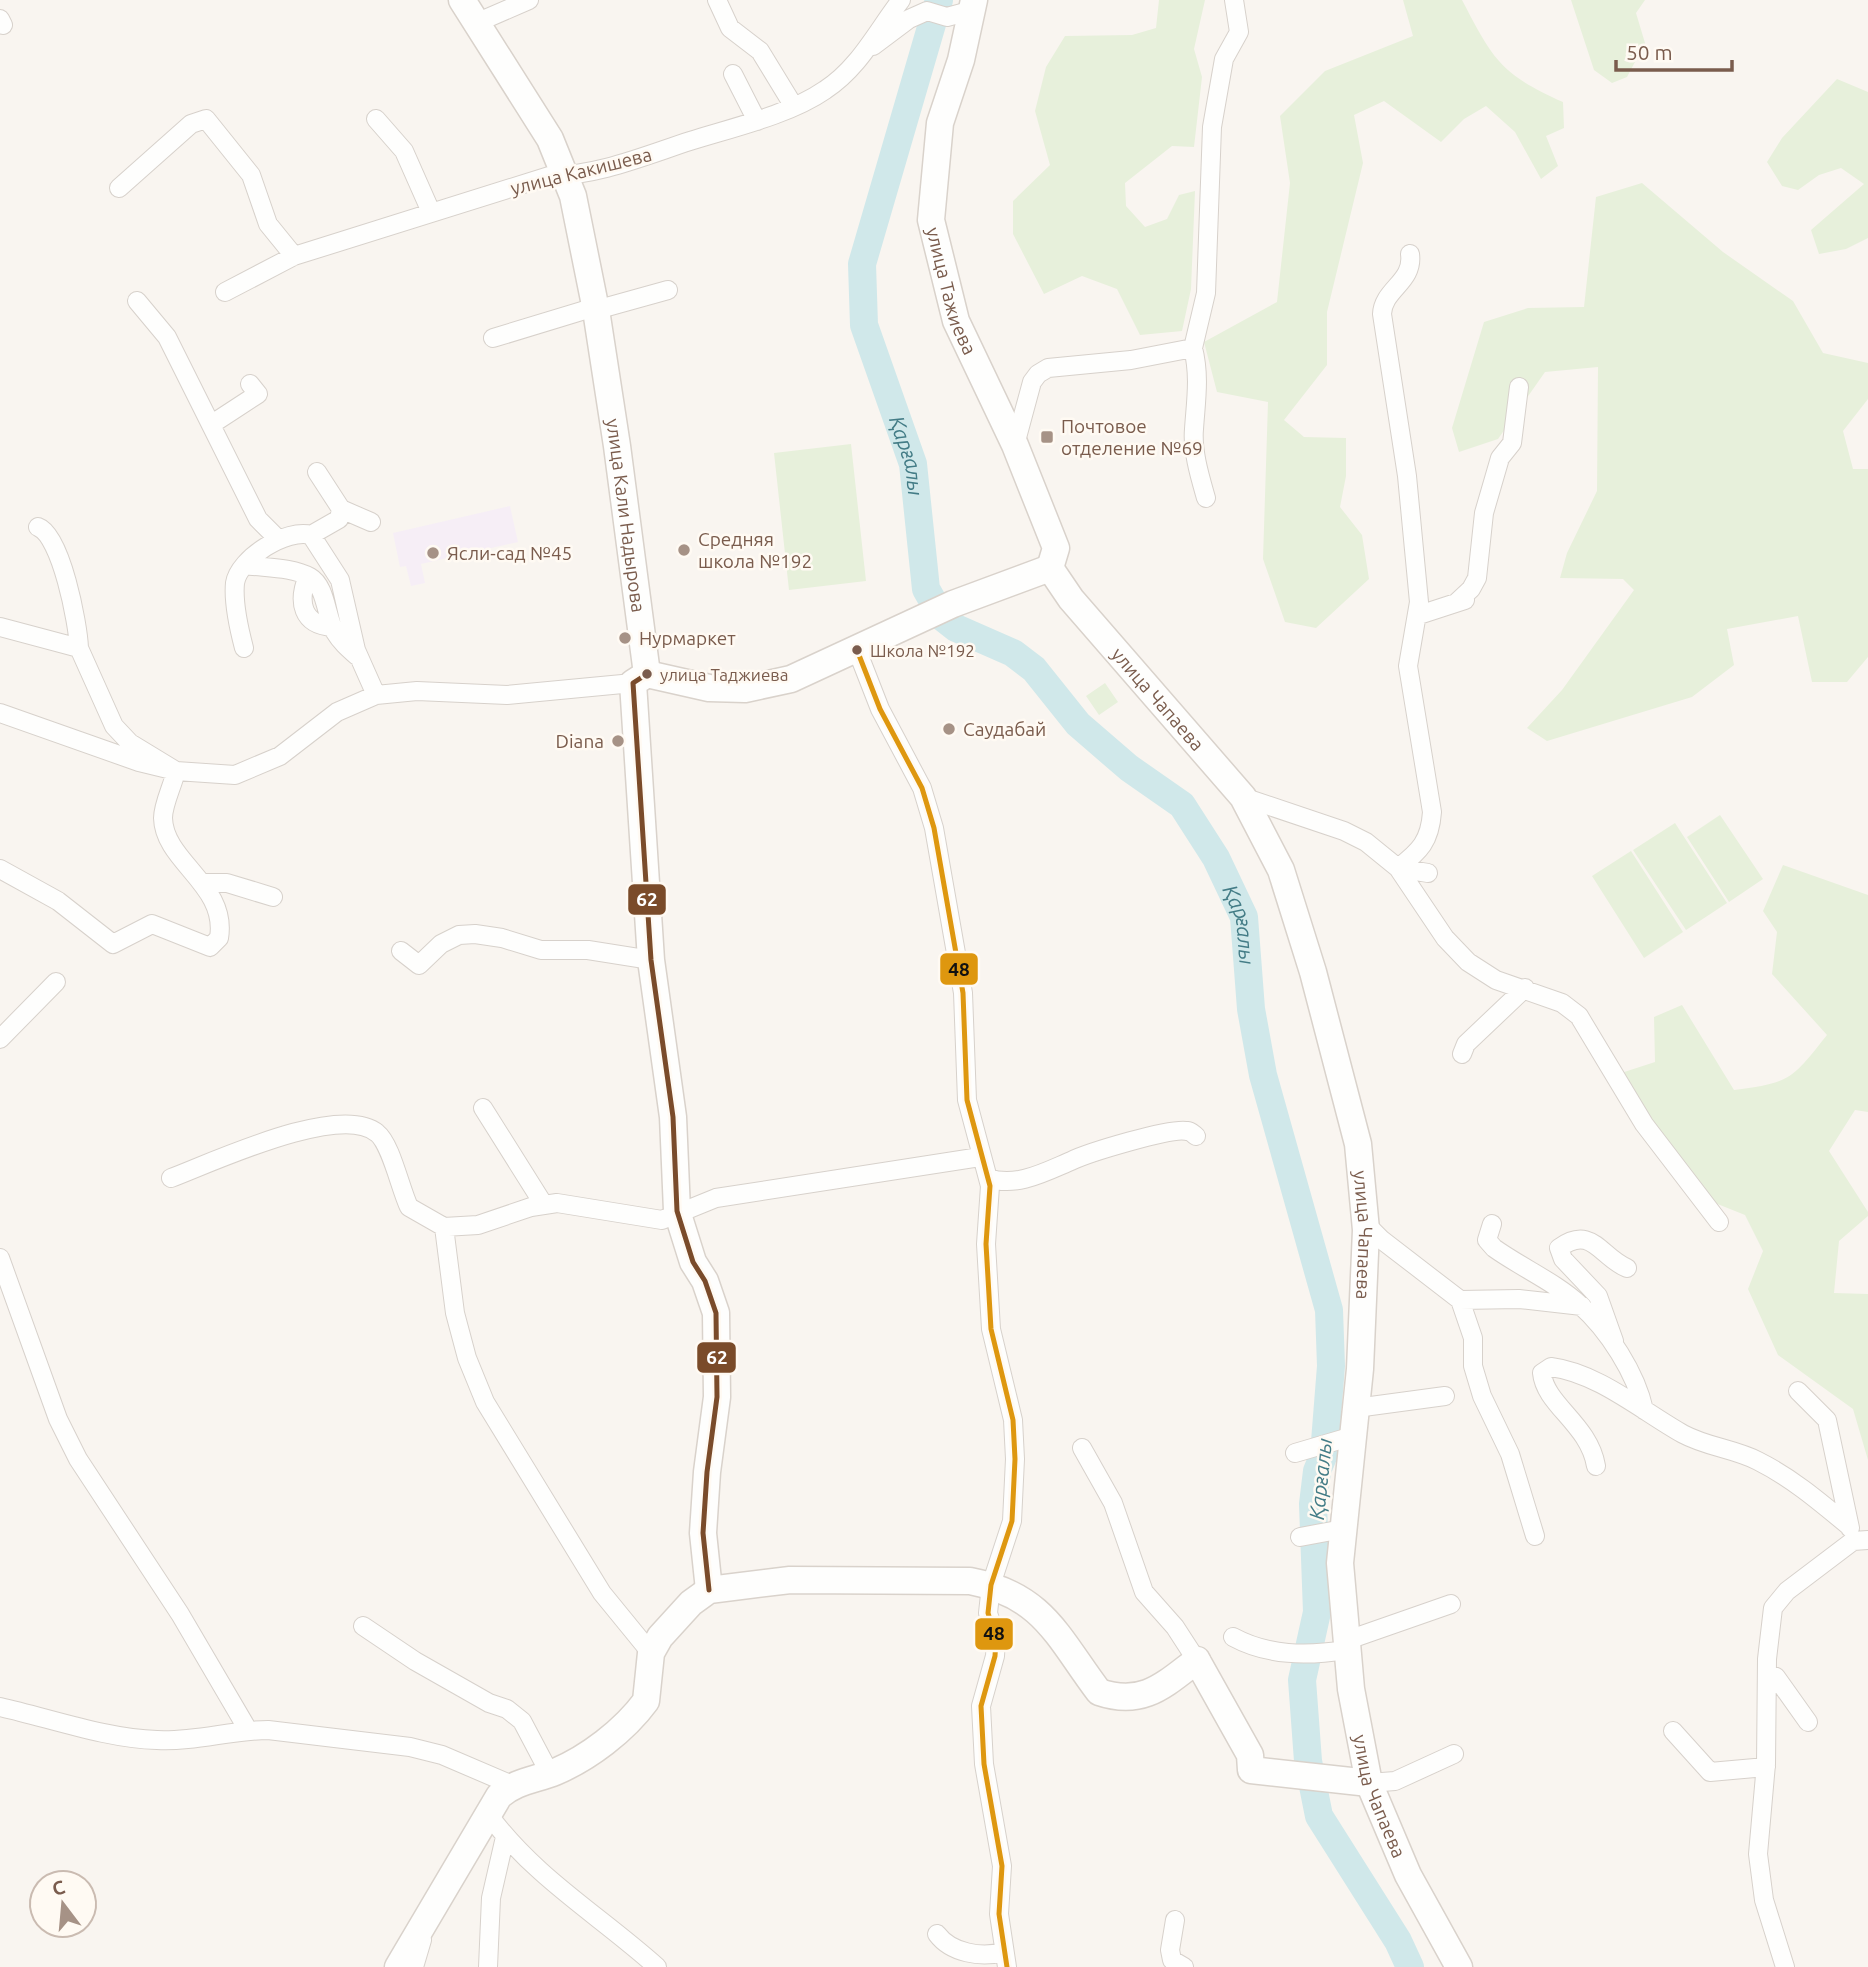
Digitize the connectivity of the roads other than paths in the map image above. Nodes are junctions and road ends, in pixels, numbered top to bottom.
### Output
1 (462, 0) edge
2 (529, 0) edge
3 (717, 0) edge
4 (901, 0) edge
5 (1234, 0) edge
6 (973, 5) edge
7 (476, 23) junction
8 (870, 47) junction
9 (733, 74) dead end
10 (793, 105) junction
11 (376, 119) dead end
12 (757, 121) junction
13 (567, 176) junction
14 (119, 188) dead end
15 (431, 212) junction
16 (1410, 254) dead end
17 (294, 256) junction
18 (668, 290) dead end
19 (225, 292) dead end
20 (137, 301) dead end
21 (595, 309) junction
22 (493, 338) dead end
23 (1192, 348) junction
24 (250, 384) dead end
25 (1519, 387) dead end
26 (212, 424) junction
27 (1015, 445) junction
28 (317, 472) dead end
29 (1206, 498) dead end
30 (341, 509) junction
31 (371, 522) dead end
32 (38, 527) dead end
33 (311, 535) junction
34 (278, 539) junction
35 (245, 565) junction
36 (1050, 568) junction
37 (1478, 597) dead end
38 (1456, 603) junction
39 (1419, 615) junction
40 (0, 627) edge
41 (79, 648) junction
42 (244, 648) dead end
43 (857, 650) junction
44 (360, 658) junction
45 (640, 679) junction
46 (376, 695) junction
47 (0, 713) edge
48 (176, 771) junction
49 (1243, 797) junction
50 (1398, 868) junction
51 (0, 869) edge
52 (1428, 873) dead end
53 (204, 883) junction
54 (273, 897) dead end
55 (401, 951) dead end
56 (651, 960) junction
57 (56, 982) dead end
58 (1525, 988) junction
59 (0, 1039) edge
60 (1462, 1054) dead end
61 (482, 1108) dead end
62 (1196, 1136) dead end
63 (980, 1157) junction
64 (171, 1178) dead end
65 (988, 1178) junction
66 (544, 1205) junction
67 (677, 1211) junction
68 (1719, 1222) dead end
69 (1365, 1223) junction
70 (1492, 1224) dead end
71 (444, 1227) junction
72 (0, 1258) edge
73 (1627, 1268) dead end
74 (1460, 1300) junction
75 (1582, 1306) junction
76 (1615, 1348) junction
77 (1798, 1391) dead end
78 (1445, 1396) dead end
79 (1356, 1408) junction
80 (1644, 1410) junction
81 (1344, 1439) junction
82 (1082, 1448) dead end
83 (1295, 1453) dead end
84 (1596, 1466) dead end
85 (1334, 1530) junction
86 (1535, 1536) dead end
87 (1857, 1536) edge
88 (1300, 1537) dead end
89 (991, 1585) junction
90 (709, 1590) junction
91 (1451, 1604) dead end
92 (363, 1626) dead end
93 (1233, 1637) dead end
94 (1346, 1646) junction
95 (651, 1653) junction
96 (1198, 1662) junction
97 (1767, 1673) junction
98 (0, 1707) edge
99 (1808, 1722) dead end
100 (248, 1730) junction
101 (1673, 1731) dead end
102 (1454, 1754) dead end
103 (1766, 1767) junction
104 (550, 1773) junction
105 (1368, 1783) junction
106 (512, 1785) junction
107 (488, 1814) junction
108 (505, 1837) junction
109 (592, 1915) junction
110 (1174, 1920) dead end
111 (425, 1926) junction
112 (632, 1928) dead end
113 (937, 1934) dead end
114 (1005, 1959) edge
115 (398, 1967) edge
116 (414, 1967) edge
117 (488, 1967) edge
118 (657, 1967) edge
119 (1184, 1967) edge
120 (1459, 1967) edge
121 (1785, 1967) edge

1 - 7 street, улица Кали Надырова
2 - 7 street
3 - 10 street
4 - 8 street, улица Какишева
5 - 23 street
6 - 8 street
6 - 27 street, улица Тажиева
7 - 13 street, улица Кали Надырова
8 - 10 street, улица Какишева
9 - 12 street
10 - 12 street, улица Какишева
11 - 15 street
12 - 13 street, улица Какишева
13 - 15 street, улица Какишева
13 - 21 street, улица Кали Надырова
14 - 17 street
15 - 17 street, улица Какишева
16 - 39 street
17 - 19 street, улица Какишева
18 - 21 street
20 - 26 street
21 - 22 street
21 - 45 street, улица Кали Надырова
23 - 27 street
23 - 29 street
24 - 26 street
25 - 38 street
26 - 34 street
27 - 36 street, улица Тажиева
28 - 30 street
30 - 31 street
30 - 33 street
32 - 41 street
33 - 34 street
33 - 44 street
34 - 35 street
35 - 42 street
35 - 44 street
36 - 43 street
36 - 49 street, улица Чапаева
37 - 38 street
38 - 39 street
39 - 50 street
40 - 41 street
41 - 48 street
43 - 45 street
43 - 63 street
44 - 46 street
45 - 46 street
45 - 56 street, улица Кали Надырова
46 - 48 street
47 - 48 street
48 - 53 street
49 - 50 street
49 - 69 street, улица Чапаева
50 - 52 street
50 - 58 street
51 - 53 street
53 - 54 street
55 - 56 street
56 - 67 street, улица Кали Надырова
57 - 59 street
58 - 60 street
58 - 68 street
61 - 66 street
62 - 65 street
63 - 65 street
63 - 67 street
64 - 71 street
65 - 89 street
66 - 67 street
66 - 71 street
67 - 90 street, улица Кали Надырова
69 - 74 street
69 - 79 street, улица Чапаева
70 - 75 street
71 - 95 street
72 - 100 street
73 - 76 street
74 - 75 street
74 - 86 street
75 - 76 street
76 - 80 street
77 - 87 street
78 - 79 street
79 - 81 street, улица Чапаева
80 - 84 street
80 - 87 street
81 - 83 street
81 - 85 street, улица Чапаева
82 - 96 street
85 - 88 street
85 - 94 street, улица Чапаева
87 - 97 street
89 - 90 street
89 - 96 street
89 - 114 street
90 - 95 street
91 - 94 street
92 - 104 street
93 - 94 street
94 - 105 street, улица Чапаева
95 - 104 street
96 - 105 street
97 - 99 street
97 - 103 street
98 - 100 street
100 - 106 street
101 - 103 street
102 - 105 street
103 - 121 street
104 - 106 street
105 - 120 street, улица Чапаева
106 - 107 street
107 - 108 street
107 - 111 street
108 - 109 street
108 - 117 street
109 - 112 street
109 - 118 street
110 - 119 street
111 - 115 street
111 - 116 street
113 - 114 street

